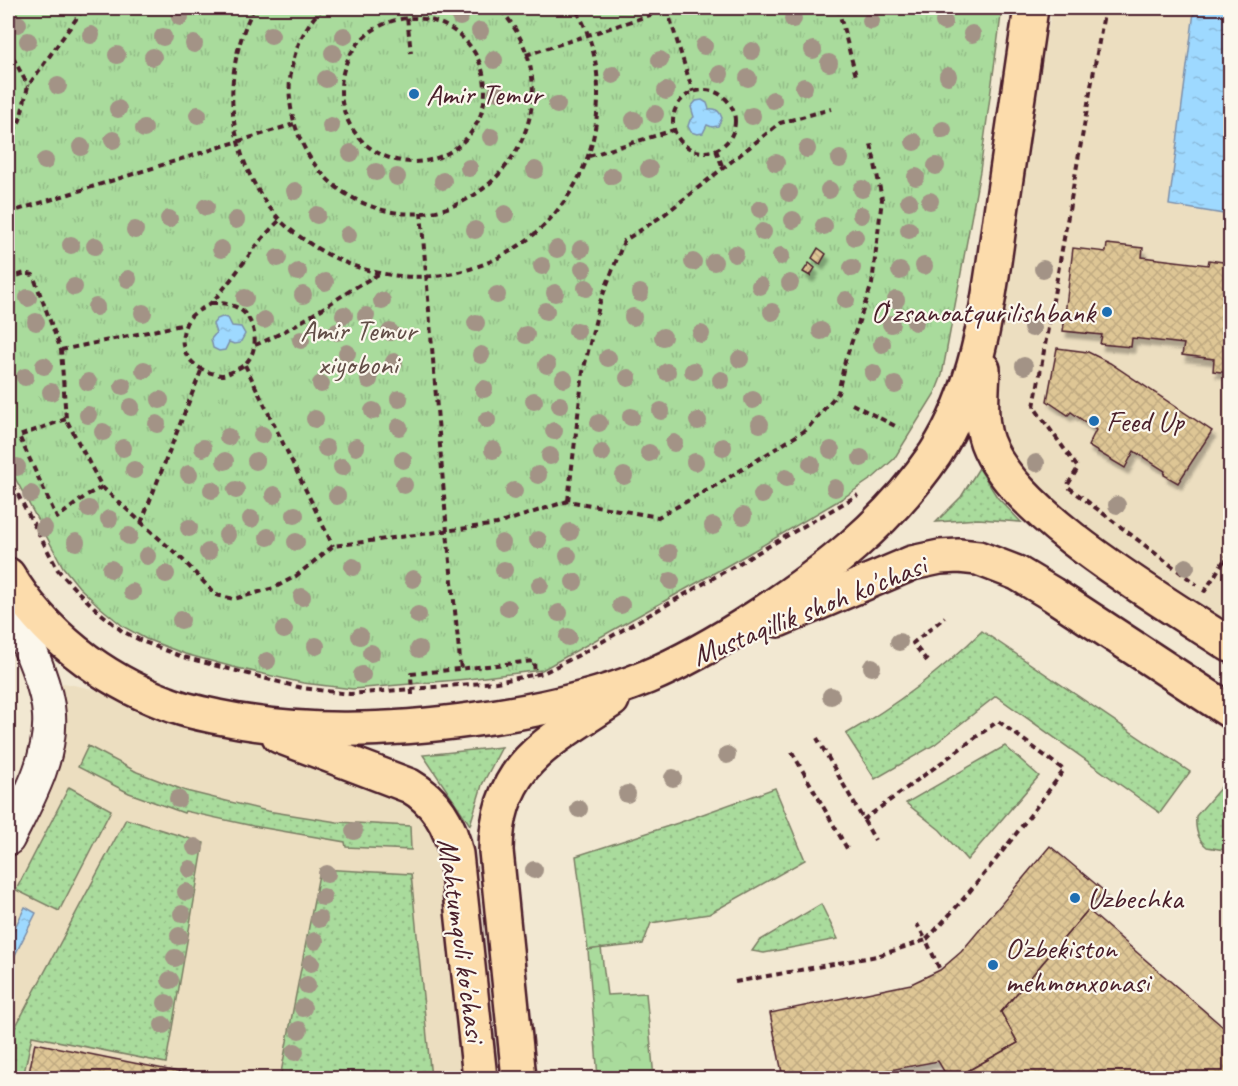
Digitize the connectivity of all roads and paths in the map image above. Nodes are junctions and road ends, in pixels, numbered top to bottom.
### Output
1 (84, 8) edge
2 (254, 8) edge
3 (323, 8) edge
4 (406, 8) edge
5 (499, 8) edge
6 (575, 8) edge
7 (670, 8) edge
8 (837, 8) edge
9 (1031, 8) edge
10 (1053, 8) edge
11 (1105, 8) edge
12 (407, 19) junction
13 (587, 34) junction
14 (8, 48) edge
15 (411, 53) dead end
16 (526, 55) junction
17 (856, 76) dead end
18 (28, 86) junction
19 (693, 92) junction
20 (831, 109) dead end
21 (294, 124) junction
22 (674, 130) junction
23 (8, 141) edge
24 (238, 141) junction
25 (871, 144) dead end
26 (716, 150) junction
27 (589, 156) junction
28 (723, 168) junction
29 (421, 212) junction
30 (8, 213) edge
31 (280, 220) junction
32 (999, 229) junction
33 (379, 274) junction
34 (425, 277) junction
35 (8, 279) edge
36 (211, 303) junction
37 (985, 322) junction
38 (186, 324) junction
39 (255, 345) junction
40 (61, 350) junction
41 (245, 365) junction
42 (201, 371) junction
43 (852, 404) dead end
44 (66, 419) junction
45 (899, 428) dead end
46 (8, 477) edge
47 (102, 487) junction
48 (862, 493) dead end
49 (568, 501) junction
50 (141, 523) junction
51 (447, 532) junction
52 (333, 546) junction
53 (1230, 551) edge
54 (1224, 560) junction
55 (1230, 564) edge
56 (8, 575) edge
57 (8, 598) edge
58 (945, 617) dead end
59 (1230, 645) edge
60 (927, 661) dead end
61 (461, 670) junction
62 (658, 672) junction
63 (535, 675) junction
64 (412, 688) junction
65 (412, 695) dead end
66 (1230, 711) edge
67 (238, 721) junction
68 (817, 738) dead end
69 (792, 752) dead end
70 (863, 820) junction
71 (8, 839) edge
72 (874, 840) dead end
73 (849, 852) dead end
74 (917, 924) dead end
75 (926, 940) junction
76 (940, 970) dead end
77 (735, 982) dead end
78 (480, 1078) edge
79 (519, 1078) edge

1 - 18 path
2 - 24 path
3 - 21 path
4 - 12 path
5 - 16 path
6 - 13 path
7 - 13 path
7 - 19 path
8 - 17 path
9 - 32 main road
10 - 32 main road
11 - 54 path
12 - 12 path
12 - 15 path
13 - 16 path
13 - 27 path
14 - 18 path
16 - 29 path
18 - 23 path
19 - 22 path
19 - 26 path
20 - 28 path
21 - 24 path
21 - 29 path
22 - 26 path
22 - 27 path
24 - 30 path
24 - 31 path
25 - 49 path
26 - 28 path
27 - 34 path
28 - 49 path
29 - 34 path
31 - 33 path
31 - 36 path
32 - 37 main road
33 - 34 path
33 - 39 path
34 - 51 path
35 - 40 path
36 - 38 path
36 - 39 path
37 - 59 main road
37 - 62 main road
38 - 40 path
38 - 42 path
39 - 41 path
40 - 44 path
41 - 42 path
41 - 52 path
42 - 50 path
43 - 45 path
44 - 47 path
44 - 47 path
46 - 64 path
47 - 50 path
48 - 63 path
49 - 51 path
50 - 52 path
51 - 52 path
51 - 61 path
53 - 54 path
54 - 55 path
56 - 67 main road
57 - 71 street
58 - 60 path
61 - 63 path
61 - 64 path
62 - 66 main road, Mustaqillik shoh ko'chasi
62 - 67 main road
62 - 79 main road, Mahtumquli ko'chasi
63 - 64 path
64 - 65 path
67 - 78 main road, Mahtumquli ko'chasi
68 - 70 path
69 - 73 path
70 - 72 path
70 - 75 path
74 - 75 path
75 - 76 path
75 - 77 path

